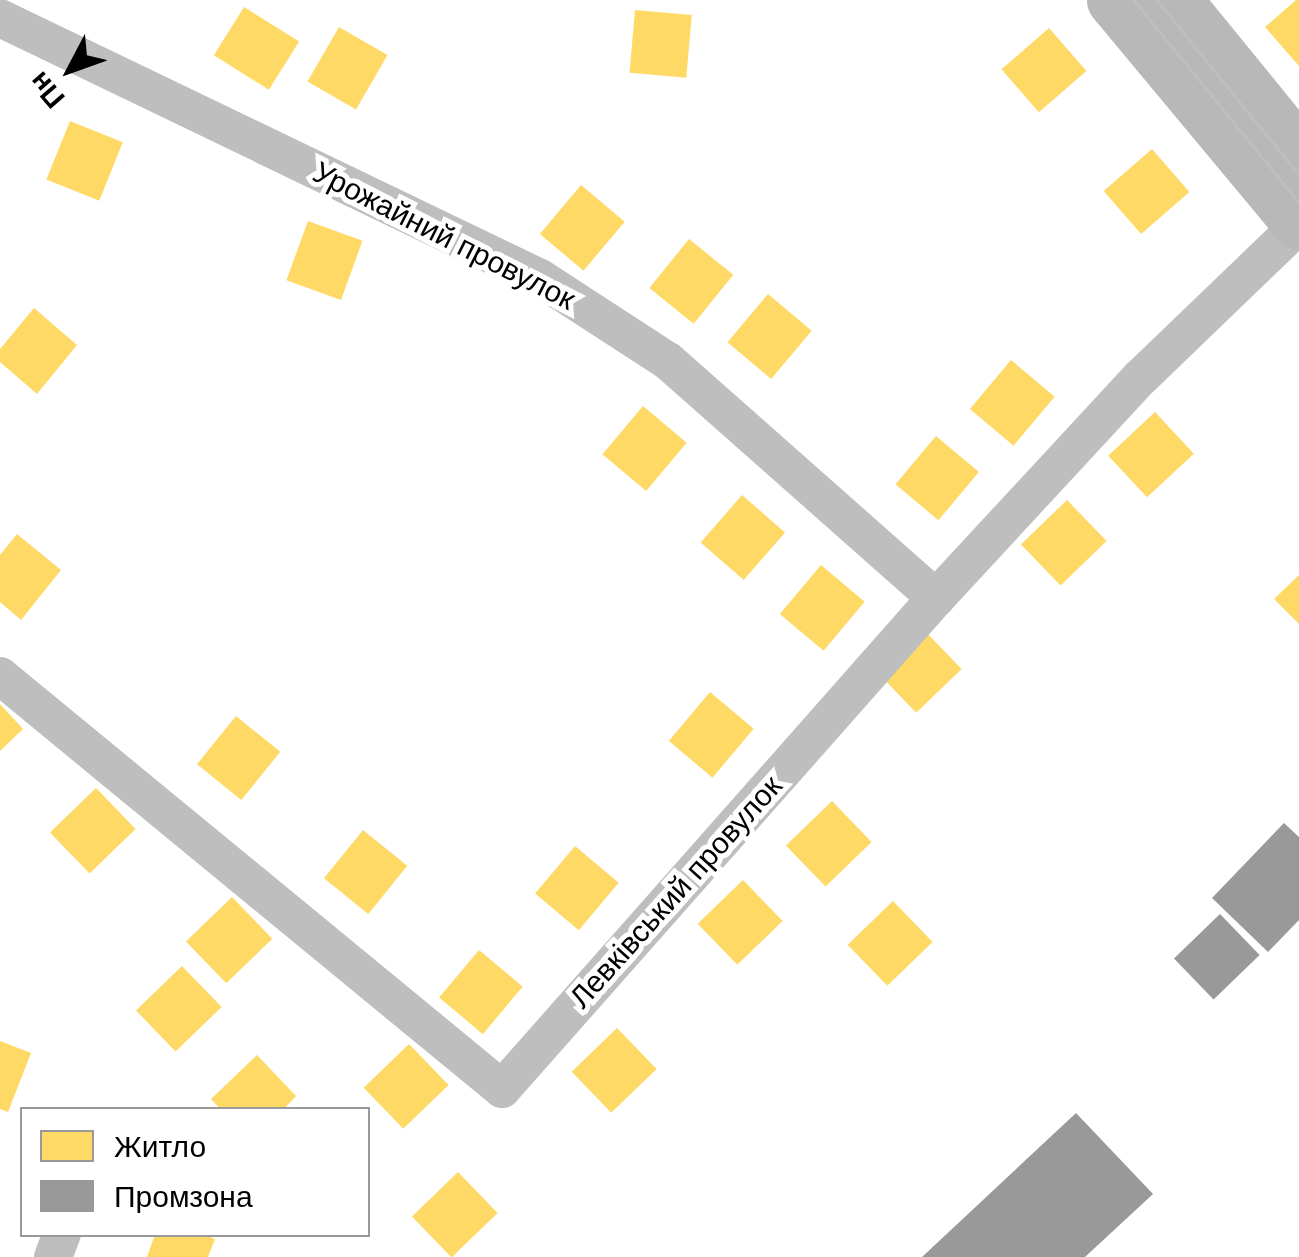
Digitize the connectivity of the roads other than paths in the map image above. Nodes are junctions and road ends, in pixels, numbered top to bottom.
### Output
1 (1114, 0) edge
2 (1174, 0) edge
3 (0, 18) edge
4 (1299, 153) edge
5 (1299, 224) edge
6 (936, 598) junction
7 (0, 676) edge

1 - 5 main road
2 - 4 main road
3 - 6 street, Урожайний провулок
5 - 6 street, Левківський провулок
6 - 7 street, Левківський провулок

